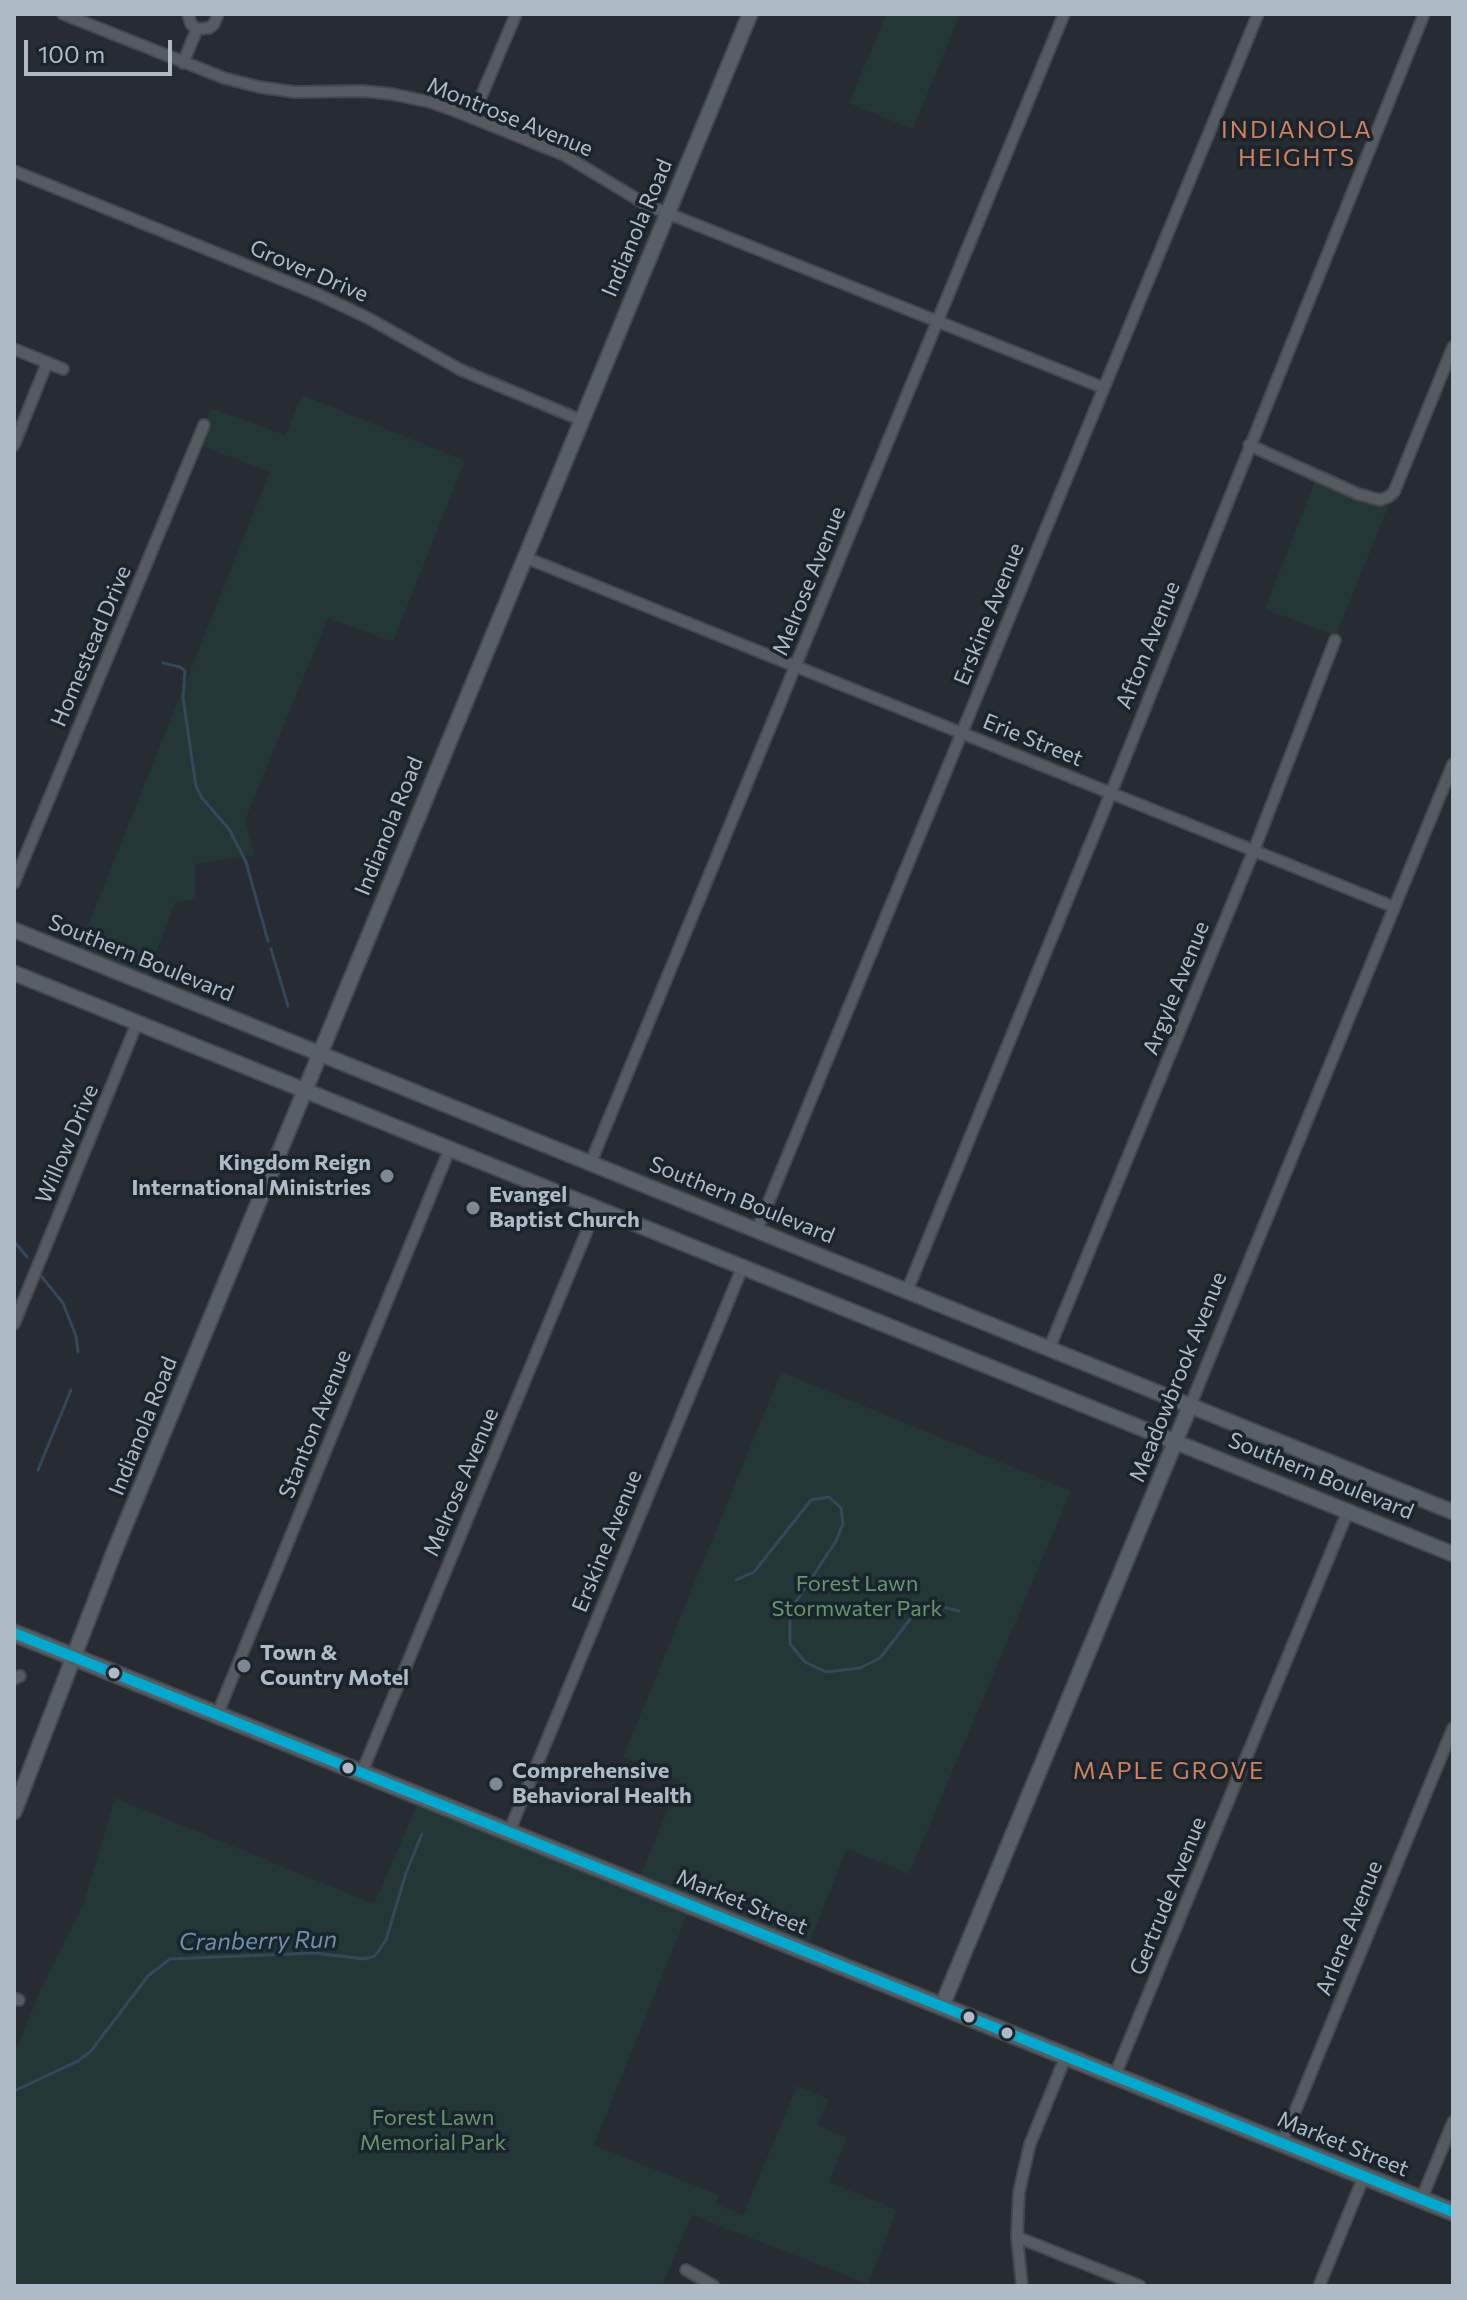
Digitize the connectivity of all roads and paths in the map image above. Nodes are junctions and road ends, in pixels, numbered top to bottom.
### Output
1 (63, 14) edge
2 (188, 14) edge
3 (218, 14) edge
4 (516, 14) edge
5 (750, 14) edge
6 (1064, 14) edge
7 (1258, 14) edge
8 (1424, 14) edge
9 (197, 29) junction
10 (183, 63) junction
11 (472, 118) junction
12 (14, 171) edge
13 (667, 212) junction
14 (938, 321) junction
15 (1453, 347) edge
16 (14, 349) edge
17 (47, 363) junction
18 (63, 369) dead end
19 (1104, 388) junction
20 (581, 420) junction
21 (204, 425) dead end
22 (14, 445) edge
23 (1249, 445) junction
24 (524, 557) junction
25 (1335, 640) dead end
26 (795, 666) junction
27 (962, 733) junction
28 (1453, 764) edge
29 (1111, 793) junction
30 (1254, 850) junction
31 (14, 883) edge
32 (1394, 907) junction
33 (14, 930) edge
34 (14, 973) edge
35 (137, 1023) junction
36 (318, 1055) junction
37 (304, 1089) junction
38 (450, 1148) junction
39 (591, 1162) junction
40 (597, 1207) junction
41 (757, 1230) junction
42 (743, 1266) junction
43 (907, 1291) junction
44 (14, 1324) edge
45 (1049, 1349) junction
46 (1190, 1406) junction
47 (1175, 1441) junction
48 (1348, 1511) junction
49 (1453, 1512) edge
50 (1453, 1554) edge
51 (14, 1633) edge
52 (72, 1657) junction
53 (217, 1715) junction
54 (1453, 1728) edge
55 (362, 1772) junction
56 (14, 1812) edge
57 (509, 1832) junction
58 (942, 2006) junction
59 (1066, 2056) junction
60 (1115, 2075) junction
61 (1453, 2122) edge
62 (1282, 2143) junction
63 (1364, 2176) junction
64 (1421, 2200) junction
65 (1453, 2212) edge
66 (1017, 2237) junction
67 (686, 2270) dead end
68 (1020, 2284) edge
69 (714, 2286) edge
70 (1140, 2286) edge
71 (1319, 2286) edge

1 - 10 street, Montrose Avenue
2 - 9 street
3 - 9 street
4 - 11 street
5 - 13 street, Indianola Road
6 - 14 street, Melrose Avenue
7 - 19 street, Erskine Avenue
8 - 23 street, Afton Avenue
9 - 10 street
10 - 11 street, Montrose Avenue
11 - 13 street, Montrose Avenue
12 - 20 street, Grover Drive
13 - 14 street, Montrose Avenue
13 - 20 street, Indianola Road
14 - 19 street, Montrose Avenue
14 - 26 street, Melrose Avenue
15 - 23 street
16 - 17 street
17 - 18 street
17 - 22 street
19 - 27 street, Erskine Avenue
20 - 24 street, Indianola Road
21 - 31 street, Homestead Drive
23 - 29 street, Afton Avenue
24 - 26 street, Erie Street
24 - 36 street, Indianola Road
25 - 30 street, Argyle Avenue
26 - 27 street, Erie Street
26 - 39 street, Melrose Avenue
27 - 29 street, Erie Street
27 - 41 street, Erskine Avenue
28 - 32 street, Meadowbrook Avenue
29 - 30 street, Erie Street
29 - 43 street, Afton Avenue
30 - 32 street, Erie Street
30 - 45 street, Argyle Avenue
32 - 46 street, Meadowbrook Avenue
33 - 36 street, Southern Boulevard
34 - 35 street, Southern Boulevard
35 - 37 street, Southern Boulevard
35 - 44 street, Willow Drive
36 - 37 street, Indianola Road
36 - 39 street, Southern Boulevard
37 - 38 street, Southern Boulevard
37 - 52 street, Indianola Road
38 - 40 street, Southern Boulevard
38 - 53 street, Stanton Avenue
39 - 41 street, Southern Boulevard
40 - 42 street, Southern Boulevard
40 - 55 street, Melrose Avenue
41 - 43 street, Southern Boulevard
42 - 47 street, Southern Boulevard
42 - 57 street, Erskine Avenue
43 - 45 street, Southern Boulevard
45 - 46 street, Southern Boulevard
46 - 47 street, Meadowbrook Avenue
46 - 49 street, Southern Boulevard
47 - 48 street, Southern Boulevard
47 - 58 street, Meadowbrook Avenue
48 - 50 street, Southern Boulevard
48 - 60 street, Gertrude Avenue
51 - 52 main road, Market Street
52 - 53 main road, Market Street
52 - 56 street, Indianola Road
53 - 55 main road, Market Street
54 - 62 street, Arlene Avenue
55 - 57 main road, Market Street
57 - 58 main road, Market Street
58 - 59 main road, Market Street
59 - 60 main road, Market Street
59 - 66 street
60 - 62 main road, Market Street
61 - 64 street
62 - 63 main road, Market Street
63 - 64 main road, Market Street
63 - 71 street
64 - 65 main road, Market Street
66 - 68 street
66 - 70 street
67 - 69 street

